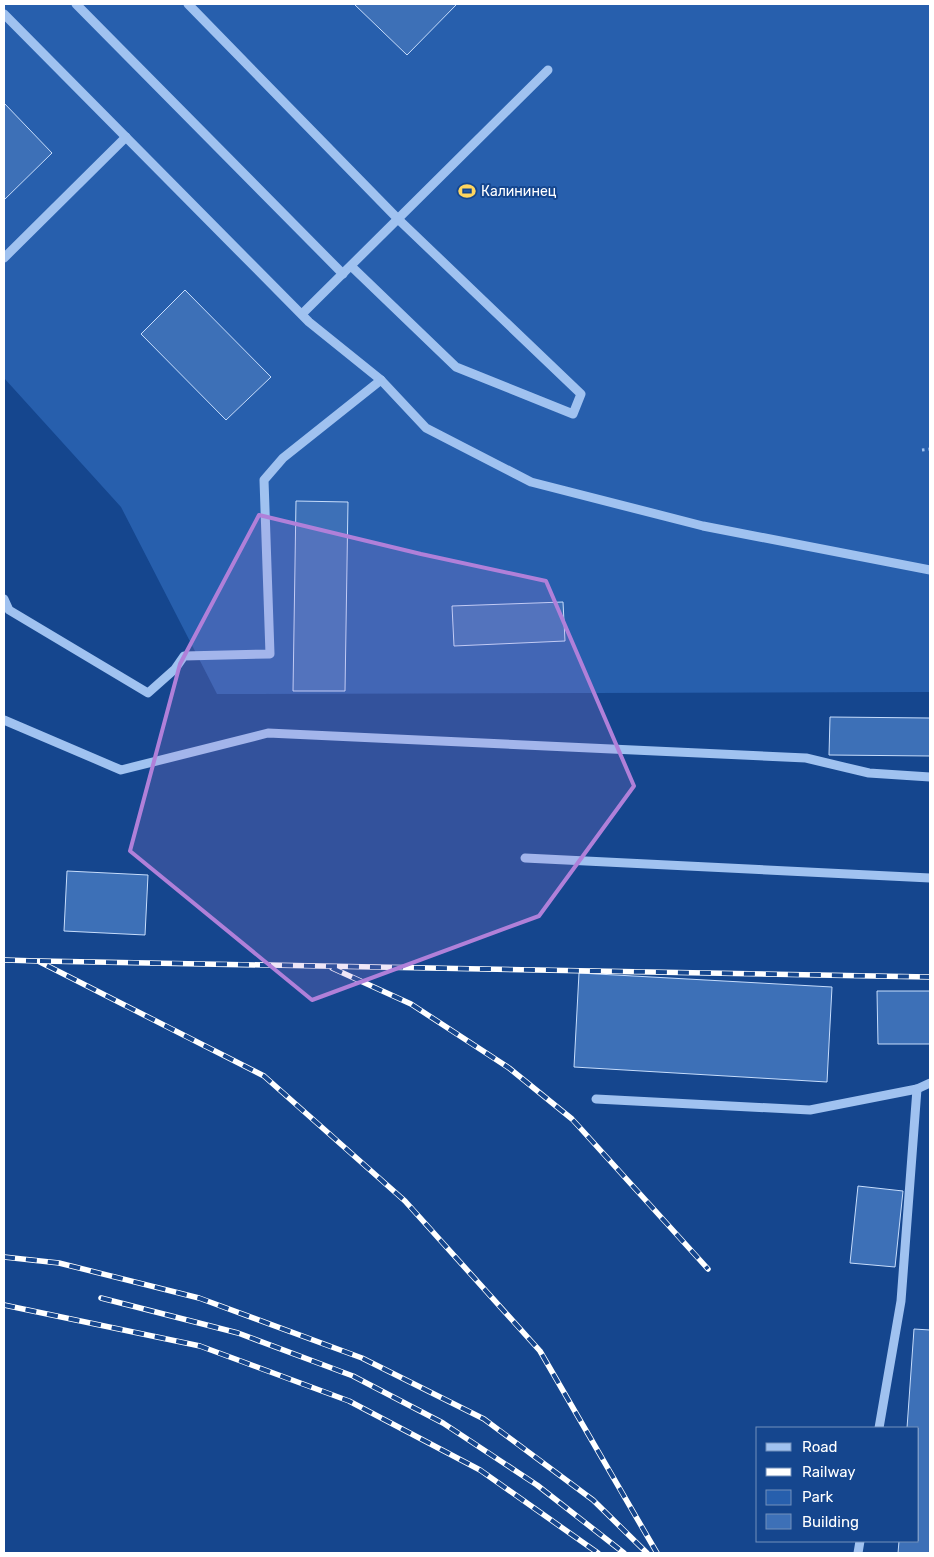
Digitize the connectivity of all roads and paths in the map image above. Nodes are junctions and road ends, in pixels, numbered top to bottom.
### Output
1 (76, 4) edge
2 (188, 4) edge
3 (4, 14) edge
4 (548, 70) dead end
5 (126, 137) junction
6 (398, 219) junction
7 (4, 258) edge
8 (351, 266) junction
9 (343, 274) junction
10 (302, 314) junction
11 (381, 380) junction
12 (930, 449) edge
13 (922, 450) dead end
14 (930, 570) edge
15 (4, 599) edge
16 (4, 720) edge
17 (930, 777) edge
18 (524, 858) dead end
19 (930, 878) edge
20 (930, 1083) edge
21 (917, 1089) junction
22 (596, 1099) dead end
23 (879, 1427) edge

1 - 9 lane
2 - 6 lane
3 - 5 lane
4 - 6 lane
5 - 7 lane
5 - 10 lane
6 - 8 lane
6 - 8 lane
8 - 9 lane
9 - 10 lane
10 - 11 lane
11 - 14 lane
11 - 15 lane
12 - 13 path
16 - 17 lane
18 - 19 lane
20 - 21 lane
21 - 22 lane
21 - 23 lane

